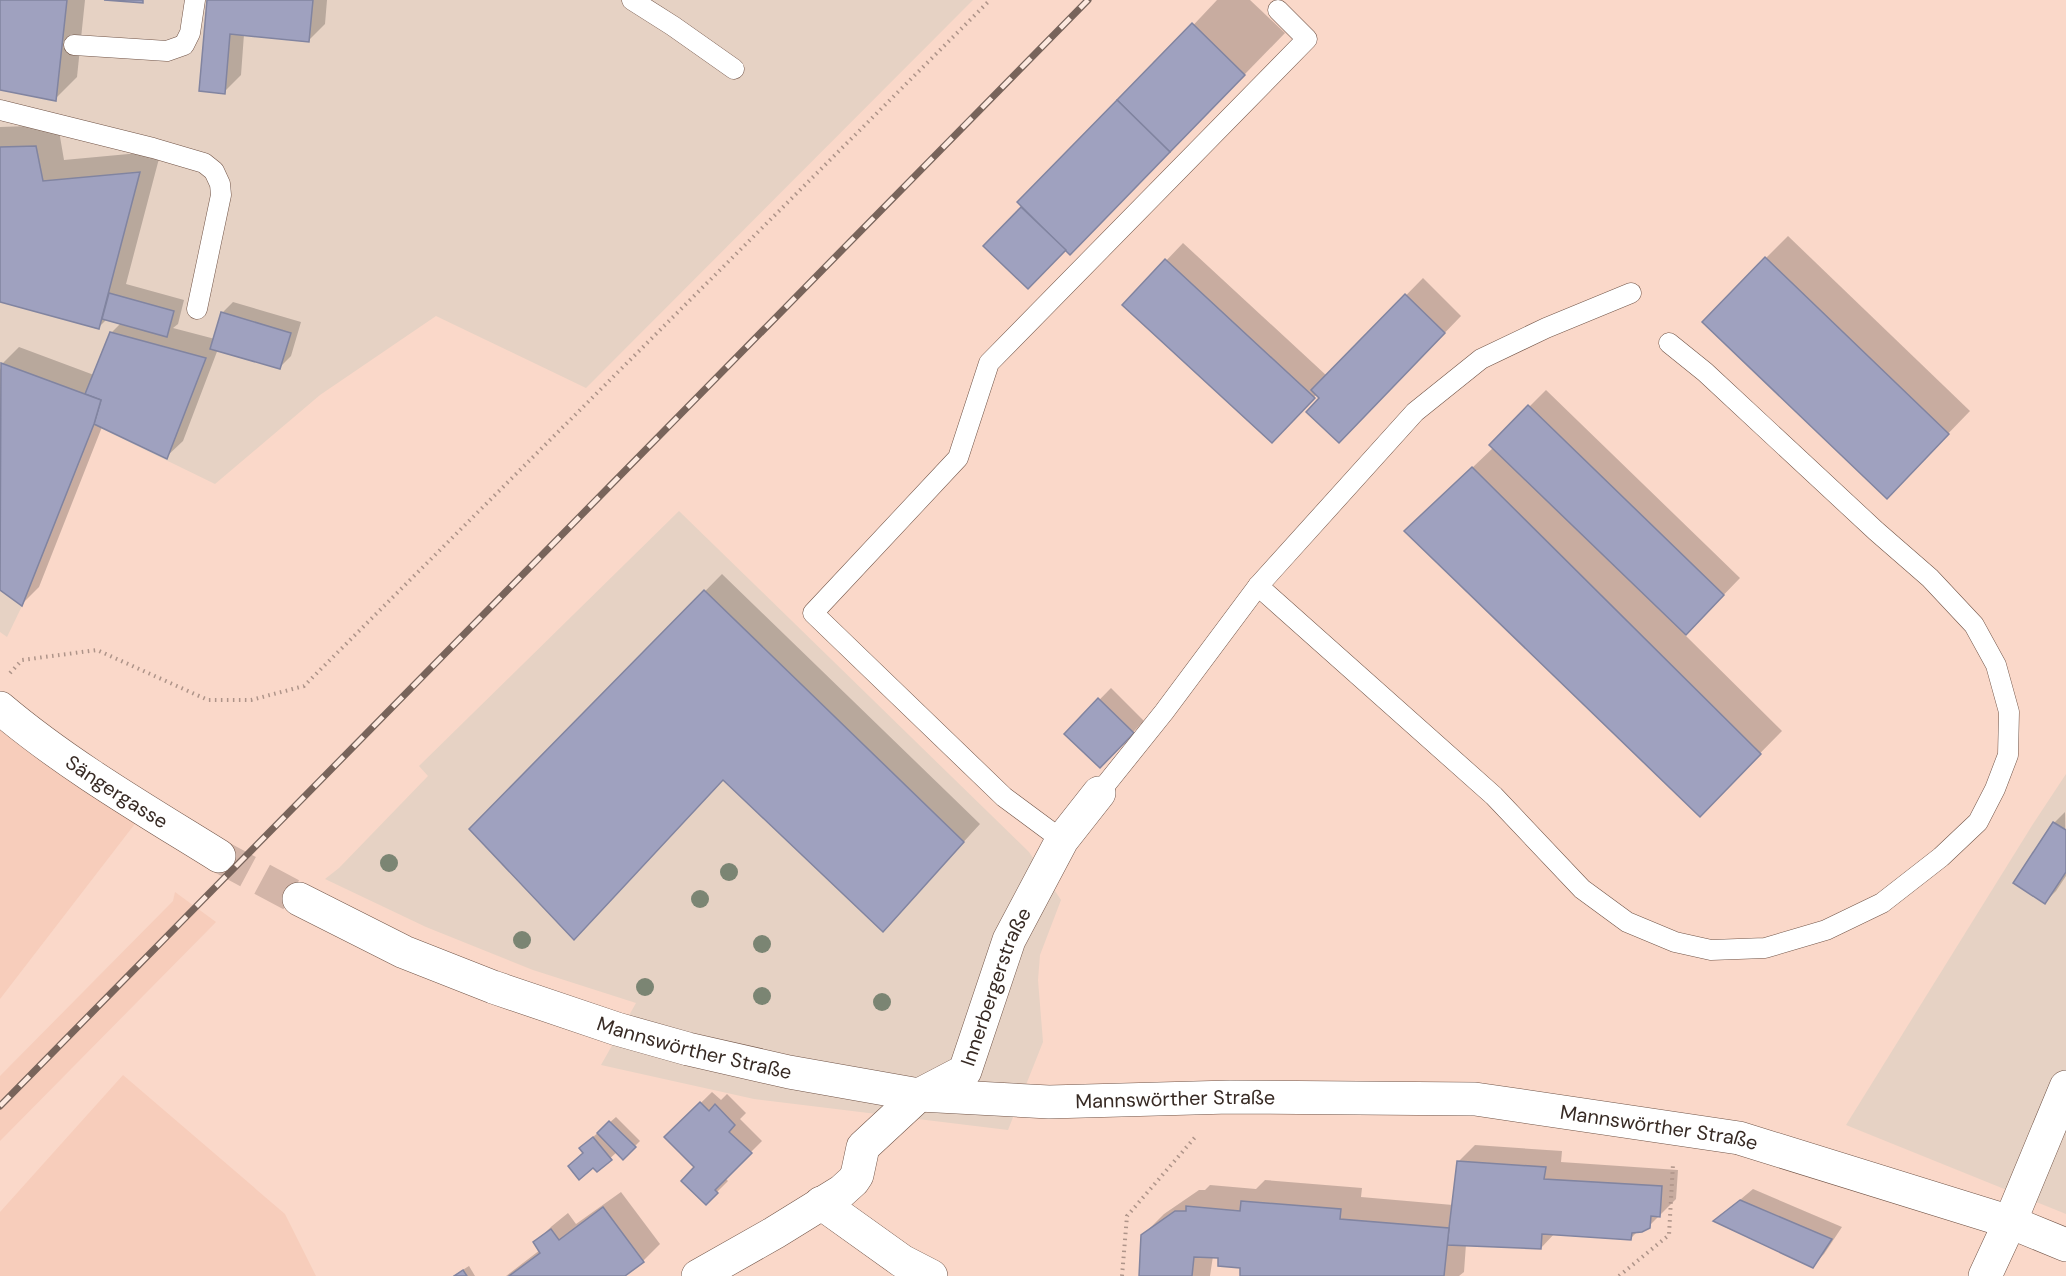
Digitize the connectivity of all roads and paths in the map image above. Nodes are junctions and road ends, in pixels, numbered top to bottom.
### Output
1 (195, 0) edge
2 (632, 0) edge
3 (990, 0) edge
4 (1278, 10) dead end
5 (74, 45) dead end
6 (734, 69) dead end
7 (0, 110) edge
8 (1631, 293) dead end
9 (197, 309) dead end
10 (1669, 343) dead end
11 (1258, 586) junction
12 (7, 676) dead end
13 (6, 715) edge
14 (1099, 793) joint
15 (1062, 840) junction
16 (219, 856) tunnel mouth
17 (299, 899) tunnel mouth
18 (2066, 1088) edge
19 (919, 1095) junction
20 (1201, 1131) dead end
21 (1673, 1163) dead end
22 (821, 1203) junction
23 (2010, 1222) junction
24 (2066, 1245) edge
25 (698, 1276) edge
26 (931, 1276) edge
27 (1122, 1276) edge
28 (1619, 1276) edge
29 (1985, 1276) edge

1 - 5 lane
2 - 6 lane
3 - 12 path
4 - 15 lane
7 - 9 lane
8 - 11 lane
10 - 11 lane
11 - 14 lane
13 - 16 main road, Sängergasse
14 - 15 main road, Innerbergerstraße
15 - 19 main road, Innerbergerstraße
17 - 19 main road, Mannswörther Straße
18 - 23 main road
19 - 22 main road, Innerbergerstraße
19 - 23 main road, Mannswörther Straße
20 - 27 path
21 - 28 path
22 - 25 main road, Innerbergerstraße
22 - 26 main road
23 - 24 main road, Mannswörther Straße
23 - 29 main road

